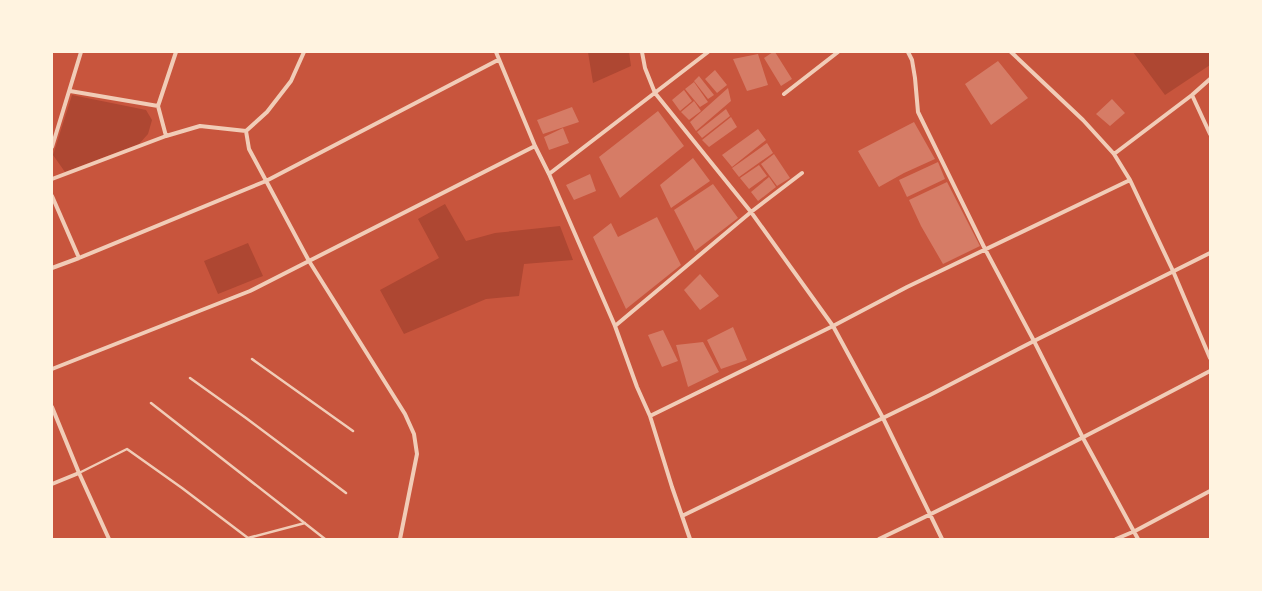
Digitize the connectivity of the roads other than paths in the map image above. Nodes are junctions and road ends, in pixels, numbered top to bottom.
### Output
1 (82, 52) edge
2 (176, 52) edge
3 (304, 52) edge
4 (496, 52) edge
5 (642, 52) edge
6 (708, 52) edge
7 (838, 52) edge
8 (908, 52) edge
9 (1011, 52) edge
10 (498, 60) junction
11 (1210, 79) edge
12 (70, 90) junction
13 (655, 93) junction
14 (784, 94) dead end
15 (1192, 95) junction
16 (158, 106) junction
17 (246, 131) junction
18 (1210, 134) edge
19 (166, 136) junction
20 (535, 146) junction
21 (52, 147) edge
22 (1114, 154) junction
23 (802, 173) dead end
24 (549, 174) junction
25 (52, 179) edge
26 (1130, 180) junction
27 (266, 181) junction
28 (52, 196) edge
29 (751, 212) junction
30 (984, 249) junction
31 (1210, 253) edge
32 (79, 258) junction
33 (309, 261) junction
34 (52, 268) edge
35 (1173, 271) junction
36 (615, 326) junction
37 (833, 326) junction
38 (1034, 340) junction
39 (1210, 358) edge
40 (252, 359) dead end
41 (52, 369) edge
42 (1210, 371) edge
43 (190, 378) dead end
44 (151, 403) dead end
45 (52, 407) edge
46 (650, 416) junction
47 (883, 418) junction
48 (353, 431) dead end
49 (1082, 438) junction
50 (79, 474) junction
51 (52, 484) edge
52 (1210, 492) edge
53 (346, 493) dead end
54 (930, 514) junction
55 (682, 516) junction
56 (305, 523) junction
57 (1135, 531) junction
58 (248, 538) edge
59 (109, 539) edge
60 (325, 539) edge
61 (400, 539) edge
62 (690, 539) edge
63 (879, 539) edge
64 (942, 539) edge
65 (1116, 539) edge
66 (1138, 539) edge

1 - 12 street
2 - 16 street
3 - 17 street
4 - 10 street
5 - 13 street
6 - 13 street
7 - 14 street
8 - 30 street
9 - 22 street
10 - 20 street
10 - 27 street
11 - 15 street
12 - 16 street
12 - 21 street
13 - 24 street
13 - 29 street
15 - 18 street
15 - 22 street
16 - 19 street
17 - 19 street
17 - 27 street
19 - 25 street
20 - 24 street
20 - 33 street
22 - 26 street
23 - 29 street
24 - 36 street
26 - 30 street
26 - 35 street
27 - 32 street
27 - 33 street
28 - 32 street
29 - 36 street
29 - 37 street
30 - 37 street
30 - 38 street
31 - 35 street
32 - 34 street
33 - 41 street
33 - 61 street
35 - 38 street
35 - 39 street
36 - 46 street
37 - 46 street
37 - 47 street
38 - 47 street
38 - 49 street
40 - 48 lane
42 - 49 street
43 - 53 lane
44 - 56 lane
45 - 50 street
46 - 55 street
47 - 54 street
47 - 55 street
49 - 54 street
49 - 57 street
50 - 51 street
50 - 58 lane
50 - 59 street
52 - 57 street
54 - 63 street
54 - 64 street
55 - 62 street
56 - 58 lane
56 - 60 lane
57 - 65 street
57 - 66 street

